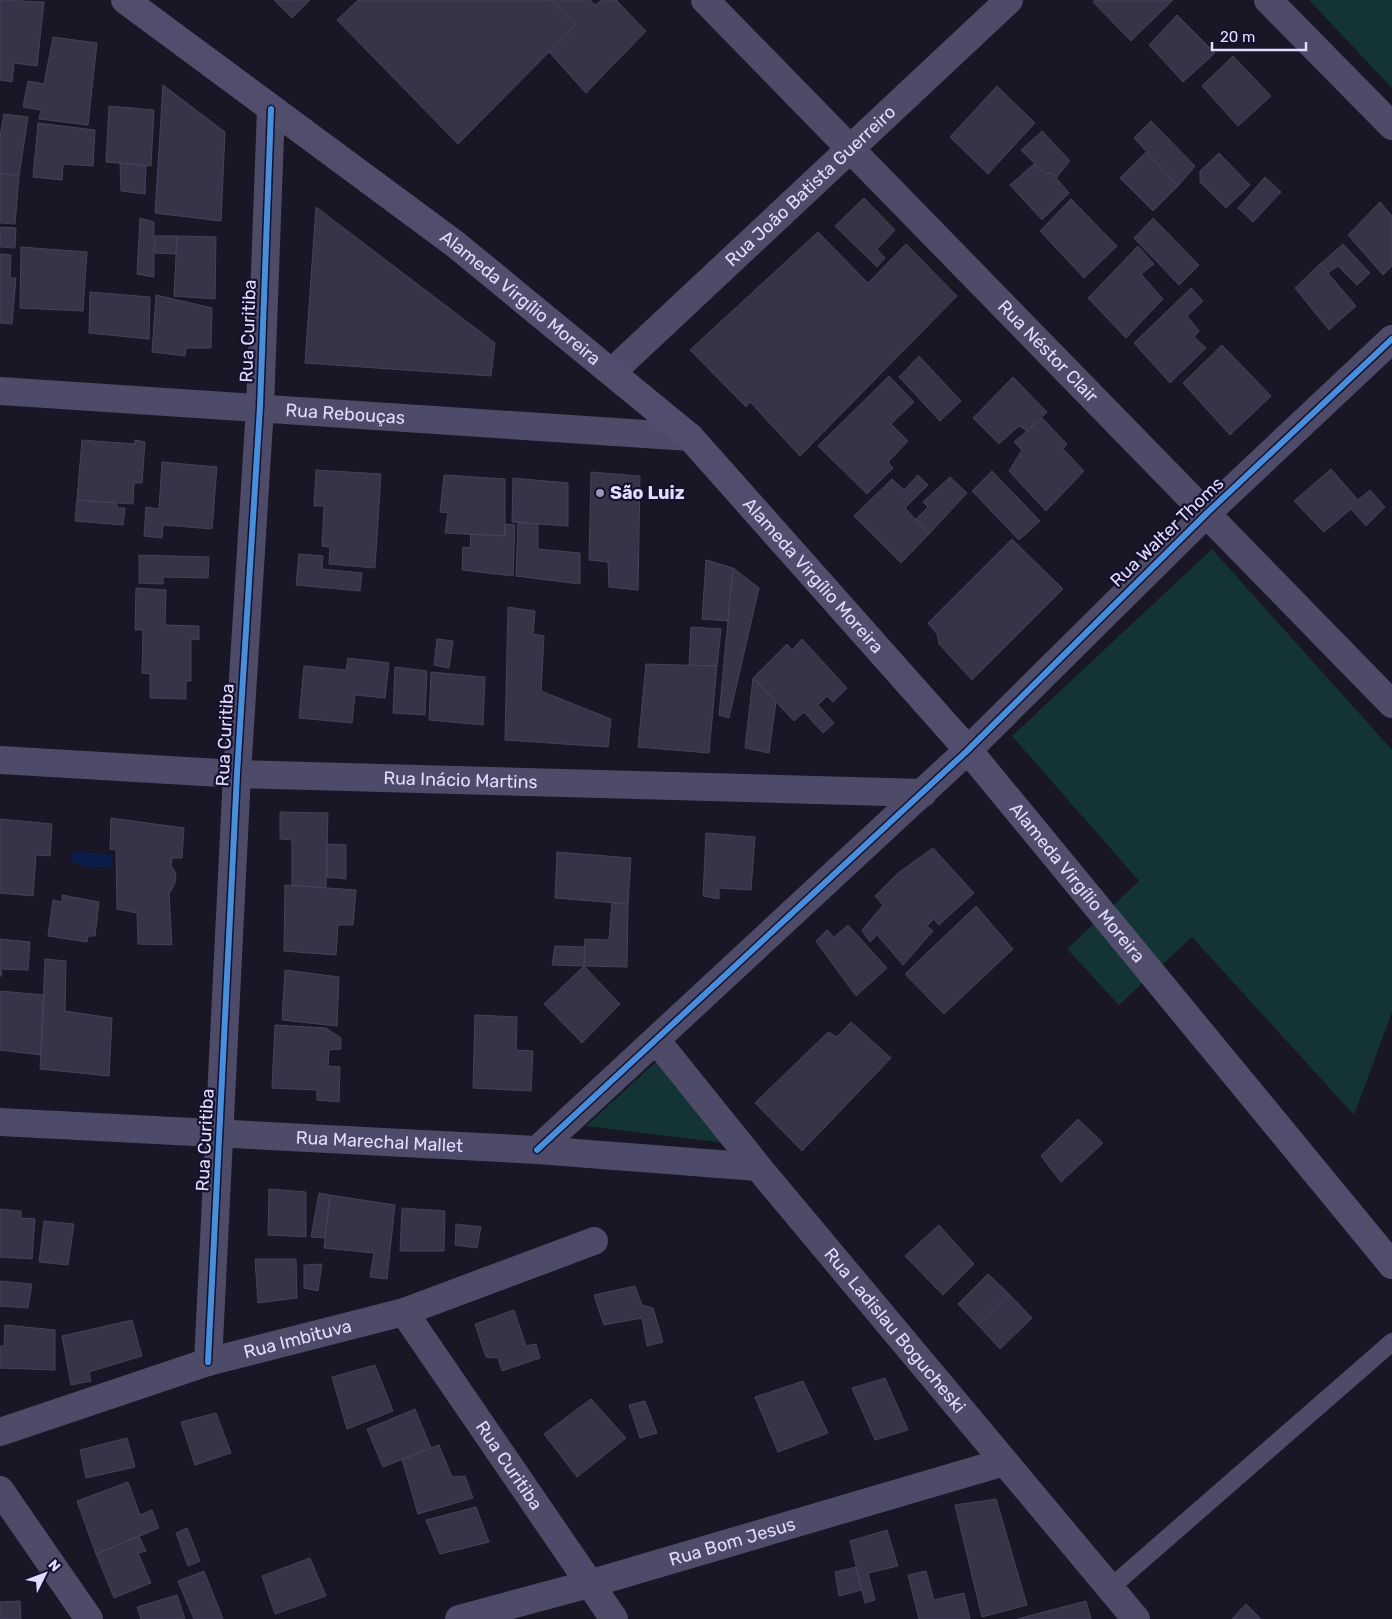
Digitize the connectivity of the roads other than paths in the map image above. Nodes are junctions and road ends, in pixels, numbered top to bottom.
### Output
1 (125, 0) edge
2 (705, 0) edge
3 (1010, 0) edge
4 (1268, 0) edge
5 (271, 109) junction
6 (1392, 126) edge
7 (852, 150) junction
8 (1392, 338) edge
9 (612, 372) junction
10 (0, 391) edge
11 (260, 407) junction
12 (690, 437) junction
13 (1206, 514) junction
14 (1392, 704) edge
15 (968, 750) junction
16 (0, 760) edge
17 (237, 774) junction
18 (923, 793) junction
19 (656, 1040) junction
20 (0, 1122) edge
21 (220, 1135) junction
22 (537, 1150) junction
23 (758, 1167) junction
24 (594, 1241) dead end
25 (1392, 1265) edge
26 (404, 1312) junction
27 (1392, 1342) edge
28 (208, 1362) junction
29 (0, 1432) edge
30 (1004, 1462) junction
31 (0, 1490) edge
32 (589, 1584) junction
33 (1110, 1588) junction
34 (90, 1619) edge
35 (459, 1619) edge
36 (614, 1619) edge
37 (1136, 1619) edge

1 - 5 main road, Alameda Virgílio Moreira
2 - 7 street, Rua Néstor Clair
3 - 7 street, Rua João Batista Guerreiro
4 - 6 street
5 - 9 main road, Alameda Virgílio Moreira
5 - 11 street, Rua Curitiba
7 - 9 street, Rua João Batista Guerreiro
7 - 13 street, Rua Néstor Clair
8 - 13 street, Rua Walter Thoms
9 - 12 main road, Alameda Virgílio Moreira
10 - 11 street, Rua Rebouças
11 - 12 street, Rua Rebouças
11 - 17 street, Rua Curitiba
12 - 15 main road, Alameda Virgílio Moreira
13 - 14 street, Rua Néstor Clair
13 - 15 street, Rua Walter Thoms
15 - 18 street, Rua Walter Thoms
15 - 25 main road, Alameda Virgílio Moreira
16 - 17 street, Rua Inácio Martins
17 - 18 street, Rua Inácio Martins
17 - 21 street, Rua Curitiba
18 - 19 street, Rua Walter Thoms
19 - 22 street, Rua Walter Thoms
19 - 23 street, Rua Ladislau Bogucheski
20 - 21 street, Rua Marechal Mallet
21 - 22 street, Rua Marechal Mallet
21 - 28 street, Rua Curitiba
22 - 23 street, Rua Marechal Mallet
23 - 30 street, Rua Ladislau Bogucheski
24 - 26 street, Rua Imbituva
26 - 28 street, Rua Imbituva
26 - 32 street, Rua Curitiba
27 - 33 lane
28 - 29 street, Rua Imbituva
30 - 32 street, Rua Bom Jesus
30 - 33 street, Rua Ladislau Bogucheski
31 - 34 street
32 - 35 street, Rua Bom Jesus
32 - 36 street, Rua Curitiba
33 - 37 street, Rua Ladislau Bogucheski

